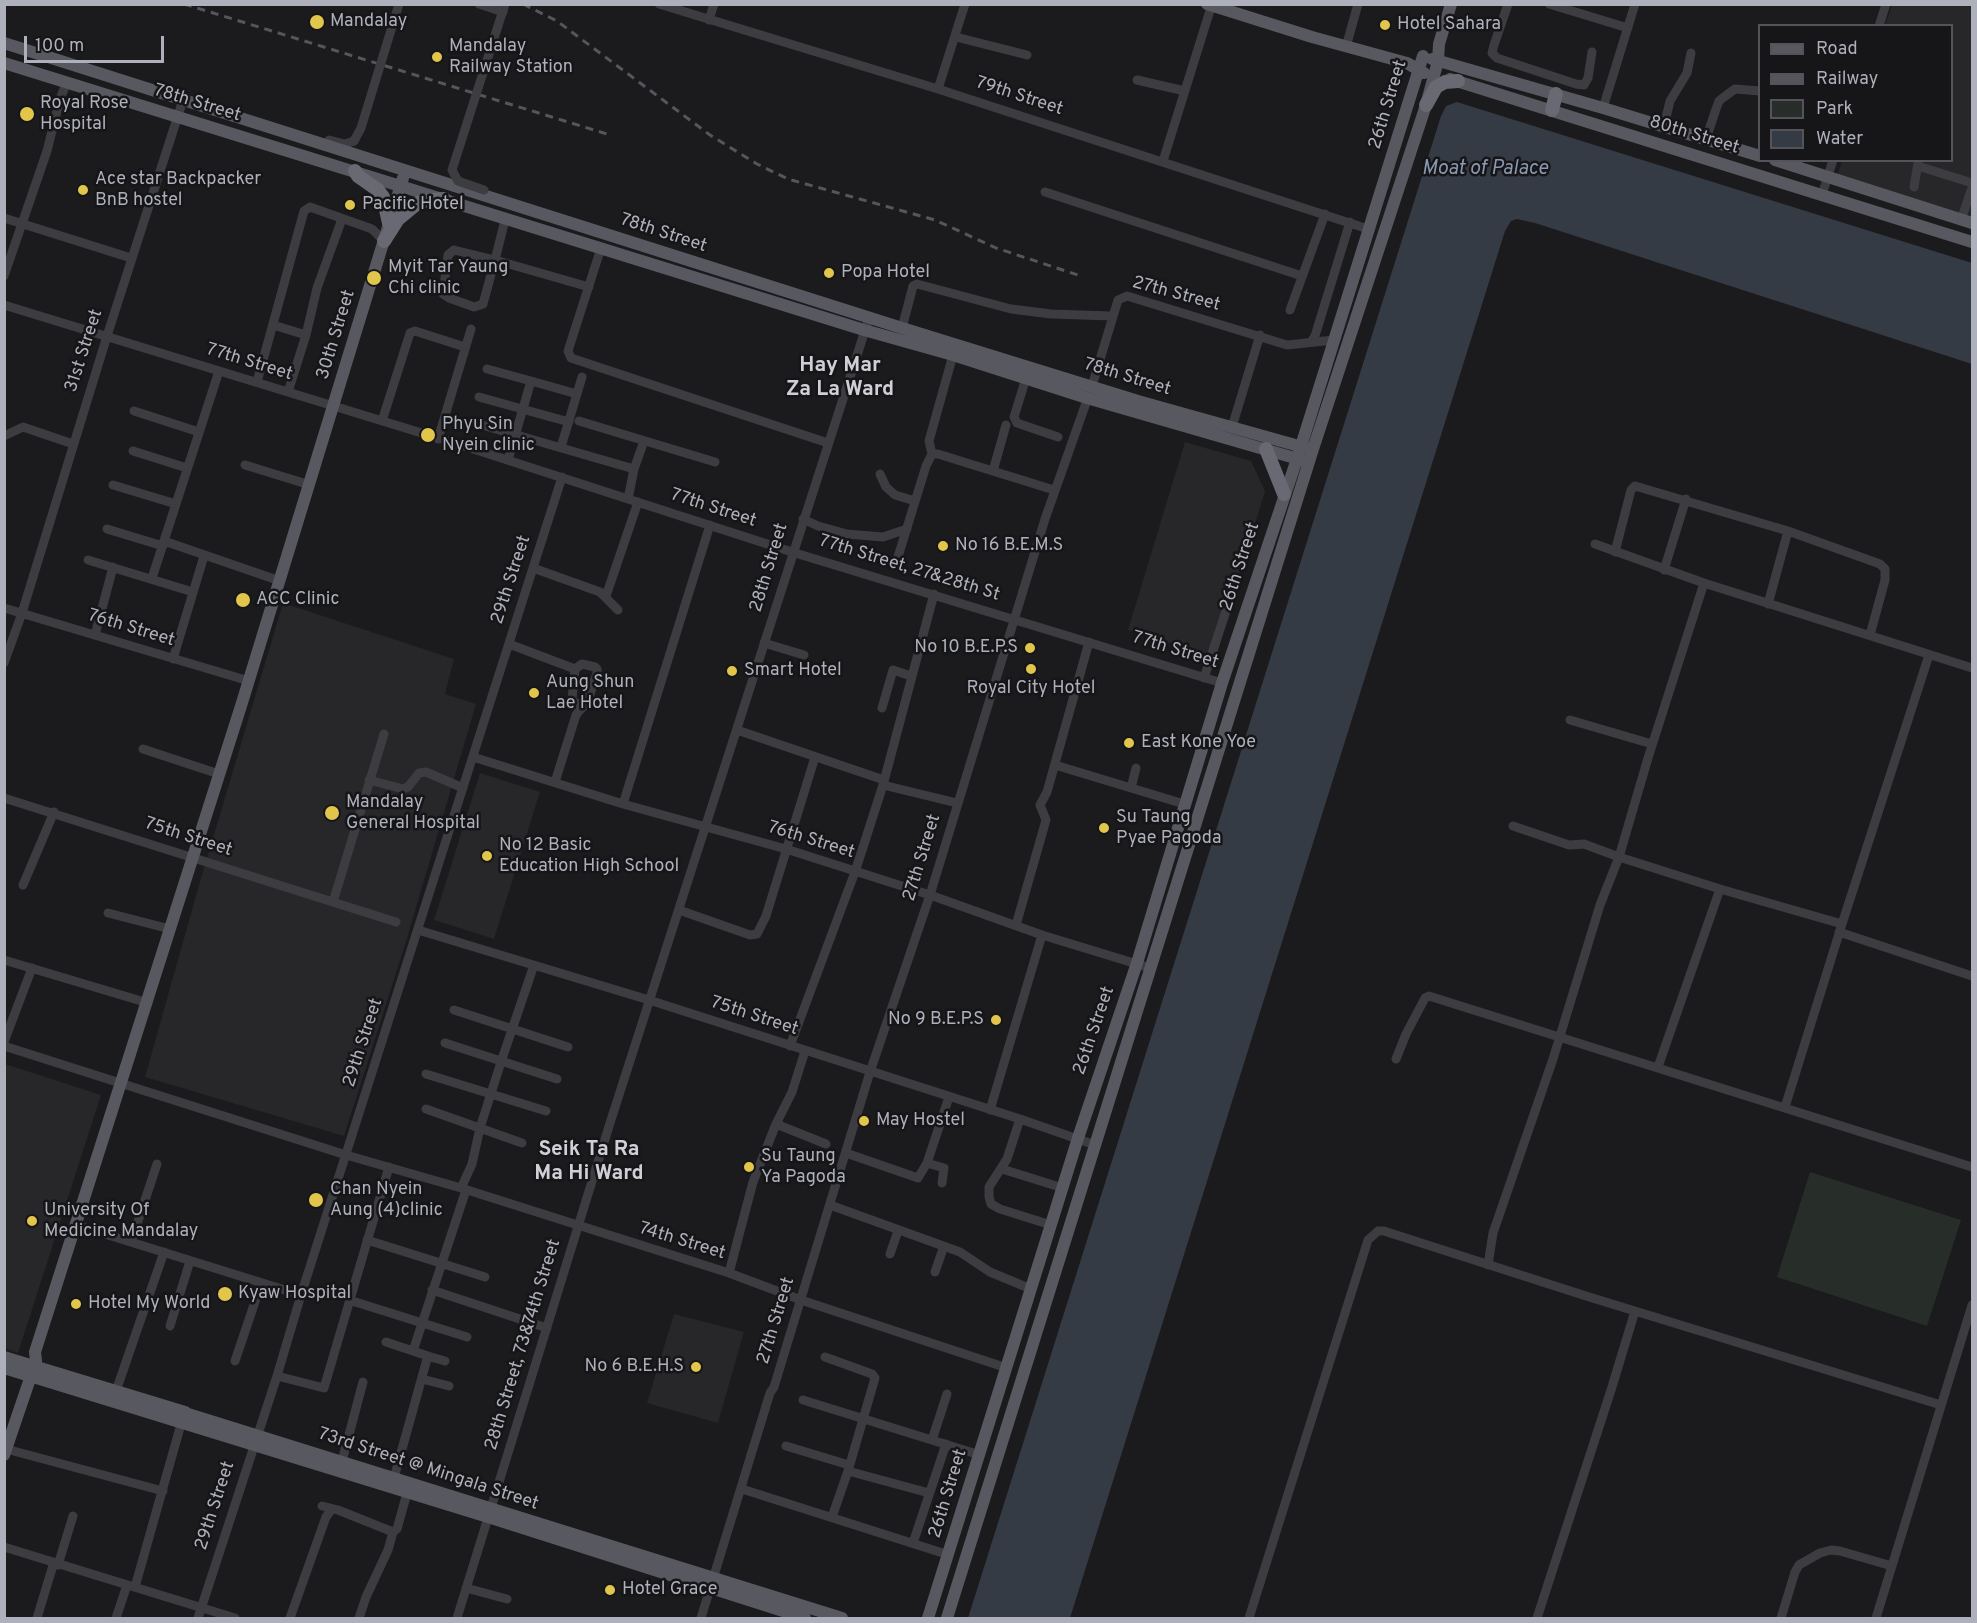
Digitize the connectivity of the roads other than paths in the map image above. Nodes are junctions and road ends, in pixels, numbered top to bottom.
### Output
1 (399, 4) edge
2 (479, 4) edge
3 (659, 4) edge
4 (714, 4) edge
5 (965, 4) edge
6 (1358, 4) edge
7 (1451, 4) edge
8 (1508, 4) edge
9 (1549, 4) edge
10 (1635, 4) edge
11 (1886, 4) edge
12 (1210, 5) edge
13 (504, 8) edge
14 (709, 20) junction
15 (1880, 24) edge
16 (1628, 28) junction
17 (956, 37) junction
18 (4, 43) edge
19 (1439, 44) junction
20 (1346, 46) junction
21 (1592, 52) dead end
22 (1691, 53) dead end
23 (1027, 55) dead end
24 (1423, 56) junction
25 (1438, 61) junction
26 (4, 63) edge
27 (1407, 63) junction
28 (1419, 72) junction
29 (1434, 76) junction
30 (1137, 80) dead end
31 (1458, 81) junction
32 (66, 84) junction
33 (938, 89) junction
34 (1185, 90) junction
35 (1758, 91) edge
36 (1556, 94) junction
37 (183, 100) junction
38 (1426, 105) junction
39 (1603, 108) junction
40 (1552, 110) junction
41 (177, 116) junction
42 (1664, 126) junction
43 (268, 127) junction
44 (1706, 139) junction
45 (1758, 155) edge
46 (1163, 161) junction
47 (1780, 162) edge
48 (1832, 162) edge
49 (1918, 163) edge
50 (355, 171) junction
51 (405, 171) junction
52 (1828, 177) junction
53 (1972, 183) edge
54 (401, 186) junction
55 (1914, 187) dead end
56 (1972, 188) edge
57 (1045, 192) dead end
58 (1822, 195) junction
59 (444, 199) junction
60 (1325, 214) junction
61 (544, 215) junction
62 (4, 218) edge
63 (342, 219) junction
64 (505, 220) junction
65 (1967, 221) edge
66 (1350, 222) junction
67 (389, 223) junction
68 (23, 224) junction
69 (1368, 229) junction
70 (384, 241) junction
71 (1972, 242) edge
72 (601, 248) junction
73 (8, 253) edge
74 (131, 258) junction
75 (495, 260) junction
76 (4, 276) edge
77 (1302, 276) junction
78 (589, 287) junction
79 (4, 305) edge
80 (1290, 310) dead end
81 (1112, 316) junction
82 (867, 324) junction
83 (273, 325) junction
84 (902, 328) junction
85 (471, 329) dead end
86 (306, 335) junction
87 (1260, 335) junction
88 (106, 336) junction
89 (1334, 340) junction
90 (1311, 342) junction
91 (465, 348) junction
92 (953, 355) junction
93 (487, 369) dead end
94 (219, 371) junction
95 (582, 377) dead end
96 (1026, 378) junction
97 (531, 381) junction
98 (257, 382) junction
99 (1092, 386) junction
100 (288, 392) junction
101 (577, 394) junction
102 (479, 397) dead end
103 (1087, 398) junction
104 (334, 407) junction
105 (522, 409) junction
106 (134, 411) dead end
107 (382, 421) junction
108 (579, 421) dead end
109 (569, 422) junction
110 (475, 423) dead end
111 (1006, 425) dead end
112 (1232, 427) junction
113 (199, 432) junction
114 (515, 433) junction
115 (4, 436) edge
116 (1058, 437) dead end
117 (438, 439) junction
118 (644, 441) junction
119 (828, 443) junction
120 (73, 444) junction
121 (561, 447) junction
122 (1266, 449) junction
123 (133, 451) dead end
124 (932, 454) junction
125 (1304, 454) junction
126 (508, 460) junction
127 (715, 462) dead end
128 (245, 465) dead end
129 (187, 468) junction
130 (634, 469) junction
131 (993, 471) junction
132 (880, 474) dead end
133 (562, 477) junction
134 (113, 485) dead end
135 (310, 485) junction
136 (1054, 490) junction
137 (1284, 494) junction
138 (628, 499) junction
139 (1686, 500) junction
140 (915, 501) junction
141 (638, 502) junction
142 (176, 504) junction
143 (803, 519) junction
144 (710, 525) junction
145 (907, 529) junction
146 (107, 530) dead end
147 (1788, 531) junction
148 (164, 542) junction
149 (1595, 544) dead end
150 (792, 552) junction
151 (1616, 552) junction
152 (204, 555) junction
153 (88, 560) dead end
154 (897, 560) dead end
155 (112, 567) junction
156 (533, 568) junction
157 (1664, 570) junction
158 (152, 578) junction
159 (280, 581) junction
160 (1704, 583) junction
161 (193, 592) junction
162 (934, 594) junction
163 (606, 596) junction
164 (1768, 604) junction
165 (4, 608) edge
166 (618, 610) dead end
167 (1226, 611) dead end
168 (22, 613) junction
169 (1016, 618) junction
170 (95, 635) junction
171 (1870, 635) junction
172 (1089, 642) junction
173 (764, 643) junction
174 (509, 644) junction
175 (804, 655) dead end
176 (1929, 655) junction
177 (173, 659) junction
178 (4, 663) edge
179 (1972, 668) edge
180 (575, 669) junction
181 (911, 676) junction
182 (1204, 678) junction
183 (249, 681) junction
184 (1222, 683) junction
185 (585, 705) junction
186 (882, 708) dead end
187 (1570, 720) dead end
188 (737, 730) junction
189 (384, 734) dead end
190 (1652, 744) junction
191 (143, 748) dead end
192 (472, 757) junction
193 (815, 757) junction
194 (1055, 765) junction
195 (1136, 768) dead end
196 (219, 774) junction
197 (369, 780) junction
198 (555, 782) junction
199 (883, 783) junction
200 (463, 788) junction
201 (1131, 788) junction
202 (4, 798) edge
203 (957, 803) junction
204 (623, 804) junction
205 (1184, 804) junction
206 (54, 812) junction
207 (1514, 826) dead end
208 (704, 828) junction
209 (786, 849) junction
210 (192, 856) junction
211 (1619, 857) junction
212 (855, 872) junction
213 (23, 885) dead end
214 (1720, 889) junction
215 (930, 895) junction
216 (333, 902) junction
217 (679, 909) junction
218 (108, 913) dead end
219 (396, 922) dead end
220 (1016, 926) junction
221 (1840, 928) junction
222 (170, 929) junction
223 (417, 930) junction
224 (1042, 935) junction
225 (4, 960) edge
226 (1137, 963) junction
227 (534, 965) junction
228 (32, 968) junction
229 (1150, 968) junction
230 (1972, 976) edge
231 (649, 1000) junction
232 (148, 1003) junction
233 (454, 1010) dead end
234 (513, 1029) junction
235 (1560, 1037) junction
236 (445, 1043) dead end
237 (4, 1044) edge
238 (790, 1046) junction
239 (568, 1047) dead end
240 (805, 1051) junction
241 (1396, 1059) dead end
242 (501, 1062) junction
243 (1658, 1067) junction
244 (870, 1072) junction
245 (426, 1074) dead end
246 (557, 1079) dead end
247 (122, 1083) junction
248 (491, 1094) junction
249 (949, 1097) junction
250 (1785, 1107) junction
251 (426, 1109) dead end
252 (990, 1110) junction
253 (546, 1111) dead end
254 (1020, 1119) junction
255 (776, 1124) junction
256 (480, 1128) junction
257 (1078, 1138) junction
258 (522, 1143) dead end
259 (826, 1144) dead end
260 (1095, 1145) junction
261 (846, 1153) junction
262 (346, 1155) junction
263 (927, 1162) junction
264 (157, 1164) dead end
265 (389, 1167) junction
266 (1972, 1167) edge
267 (1002, 1169) junction
268 (942, 1183) dead end
269 (1063, 1188) junction
270 (464, 1189) junction
271 (830, 1206) junction
272 (76, 1225) junction
273 (1051, 1225) junction
274 (578, 1227) junction
275 (898, 1231) junction
276 (367, 1240) junction
277 (131, 1242) junction
278 (944, 1246) junction
279 (164, 1252) junction
280 (890, 1254) dead end
281 (190, 1261) junction
282 (443, 1264) junction
283 (1488, 1265) junction
284 (935, 1272) dead end
285 (729, 1274) junction
286 (485, 1276) dead end
287 (261, 1284) junction
288 (1031, 1289) junction
289 (432, 1290) junction
290 (301, 1295) junction
291 (349, 1300) junction
292 (801, 1300) junction
293 (1972, 1305) edge
294 (1635, 1311) junction
295 (422, 1322) junction
296 (171, 1326) dead end
297 (547, 1328) junction
298 (467, 1337) dead end
299 (386, 1342) dead end
300 (413, 1351) junction
301 (431, 1357) junction
302 (825, 1357) dead end
303 (4, 1358) edge
304 (235, 1361) dead end
305 (446, 1361) dead end
306 (4, 1368) edge
307 (1007, 1368) junction
308 (29, 1371) junction
309 (277, 1376) junction
310 (422, 1379) junction
311 (363, 1382) dead end
312 (449, 1386) dead end
313 (116, 1391) junction
314 (947, 1394) dead end
315 (803, 1400) dead end
316 (1941, 1405) junction
317 (864, 1418) junction
318 (181, 1424) junction
319 (4, 1432) edge
320 (255, 1439) junction
321 (932, 1440) junction
322 (946, 1444) junction
323 (786, 1446) dead end
324 (5, 1452) edge
325 (980, 1455) junction
326 (342, 1461) junction
327 (849, 1468) junction
328 (394, 1478) junction
329 (742, 1489) junction
330 (163, 1491) junction
331 (407, 1493) junction
332 (928, 1493) junction
333 (489, 1513) junction
334 (73, 1516) dead end
335 (832, 1517) junction
336 (393, 1532) junction
337 (913, 1543) junction
338 (4, 1547) edge
339 (949, 1554) junction
340 (56, 1564) junction
341 (1892, 1566) junction
342 (712, 1583) junction
343 (131, 1586) junction
344 (466, 1588) junction
345 (507, 1599) dead end
346 (201, 1608) junction
347 (37, 1618) edge
348 (116, 1618) edge
349 (198, 1618) edge
350 (235, 1618) edge
351 (290, 1618) edge
352 (359, 1618) edge
353 (457, 1618) edge
354 (701, 1618) edge
355 (805, 1618) edge
356 (842, 1618) edge
357 (928, 1618) edge
358 (947, 1618) edge
359 (1249, 1618) edge
360 (1537, 1618) edge
361 (1781, 1618) edge
362 (1876, 1618) edge

1 - 43 street, bridge
2 - 13 street
3 - 14 street, 79th Street
4 - 14 street
5 - 17 street
6 - 20 street
7 - 19 main road
8 - 21 street
9 - 16 street
10 - 16 street
11 - 15 street
12 - 20 main road, 80th Street
12 - 34 street
13 - 61 street, bridge
14 - 33 street, 79th Street
16 - 39 street
17 - 23 street
17 - 33 street
18 - 37 main road, 78th Street
19 - 24 main road, 26th Street
19 - 25 main road, 26th Street
20 - 27 main road, 80th Street
22 - 42 street
24 - 25 main road, 80th Street
24 - 27 main road
24 - 28 main road, 26th Street
25 - 29 main road, 26th Street
25 - 36 main road, 80th Street
26 - 32 main road, 78th Street
27 - 28 main road, 80th Street
28 - 29 main road, 80th Street
28 - 69 main road, 26th Street
29 - 31 main road, 80th Street
29 - 38 main road, 26th Street
30 - 34 street
31 - 38 highway
31 - 40 main road, 80th Street
32 - 41 main road, 78th Street
32 - 68 street
33 - 46 street, 79th Street
34 - 46 street
35 - 44 street
36 - 39 main road, 80th Street
36 - 40 highway
37 - 41 street, 31st Street
37 - 43 main road, 78th Street
38 - 125 main road, 26th Street
39 - 42 main road, 80th Street
40 - 58 main road, 80th Street
41 - 50 main road, 78th Street
41 - 74 street, 31st Street
42 - 44 main road, 80th Street
43 - 51 main road, 78th Street
44 - 45 main road, 80th Street
46 - 60 street, 79th Street
47 - 52 main road
48 - 52 street
49 - 53 street
49 - 55 street
50 - 54 main road, 78th Street
50 - 67 highway
51 - 54 main road, 30th Street
51 - 61 main road, 78th Street
52 - 58 street
52 - 65 main road
54 - 59 main road, 78th Street
54 - 67 main road, 30th Street
56 - 65 street
57 - 77 street
58 - 71 main road, 80th Street
59 - 64 main road, 78th Street
59 - 70 highway
60 - 66 street, 79th Street
60 - 77 street
61 - 82 main road, 78th Street
62 - 68 street
63 - 70 street
63 - 83 street
63 - 86 street
64 - 72 main road, 78th Street
64 - 75 street
66 - 69 street, 79th Street
66 - 90 street
67 - 70 main road, 30th Street
68 - 73 street
68 - 74 street
69 - 89 main road, 26th Street
70 - 104 main road, 30th Street
72 - 78 street
72 - 82 main road, 78th Street
73 - 76 street
74 - 88 street, 31st Street
75 - 75 street
75 - 78 street
77 - 80 street
78 - 119 street
79 - 88 street, 77th Street
81 - 84 street
81 - 87 street, 27th Street
81 - 99 street, 27th Street
82 - 84 main road, 78th Street
82 - 92 main road, 78th Street
82 - 119 street, 28th Street
83 - 86 street
83 - 98 street
84 - 99 main road, 78th Street
85 - 91 street
86 - 100 street
87 - 90 street, 27th Street
87 - 112 street
88 - 94 street, 77th Street
88 - 120 street, 31st Street
89 - 90 street, 27th Street
89 - 125 main road, 26th Street
91 - 107 street
91 - 117 street
92 - 96 main road, 78th Street
92 - 124 street
93 - 97 street
94 - 98 street, 77th Street
94 - 113 street
95 - 101 street
96 - 103 main road, 78th Street
96 - 116 street
97 - 101 street
97 - 105 street
98 - 100 street, 77th Street
99 - 103 street, 27th Street
99 - 112 main road, 78th Street
100 - 104 street, 77th Street
101 - 109 street
102 - 105 street
103 - 122 main road, 78th Street
103 - 136 street, 27th Street
104 - 107 street, 77th Street
104 - 135 main road, 30th Street
105 - 109 street
105 - 114 street
106 - 113 street
107 - 117 street, 77th Street
108 - 118 street
109 - 121 street
110 - 114 street
111 - 131 street
112 - 125 main road, 78th Street
113 - 129 street
114 - 121 street
114 - 126 street
115 - 120 street
117 - 126 street, 77th Street
118 - 127 street
118 - 130 street
119 - 143 street, 28th Street
120 - 168 street, 31st Street
121 - 130 street
122 - 125 main road, 78th Street
122 - 137 highway
123 - 129 street
124 - 131 street
124 - 140 street
125 - 137 main road, 26th Street
125 - 229 main road, 26th Street
126 - 133 street, 77th Street
128 - 135 street
129 - 142 street
130 - 138 street
131 - 136 street
132 - 140 street
133 - 138 street, 77th Street
133 - 156 street, 29th Street
134 - 142 street
135 - 159 main road, 30th Street
136 - 169 street, 27th Street
137 - 184 main road, 26th Street
138 - 141 street, 77th Street
139 - 147 street
139 - 151 street
139 - 157 street
140 - 145 street
141 - 144 street, 77th Street
141 - 163 street
142 - 148 street
143 - 145 street
143 - 150 street, 28th Street
144 - 150 street, 77th Street
144 - 204 street
145 - 154 street
146 - 148 street
147 - 164 street
147 - 171 street
148 - 152 street
148 - 158 street
149 - 151 street
150 - 162 street, 77th Street, 27&28th St
150 - 173 street, 28th Street
151 - 157 street
152 - 159 street
152 - 161 street
153 - 155 street
155 - 158 street
155 - 170 street
156 - 163 street
156 - 174 street, 29th Street
157 - 160 street
158 - 161 street
159 - 183 main road, 30th Street
160 - 164 street
160 - 190 street
161 - 177 street
162 - 169 street, 77th Street, 27&28th St
162 - 181 street
163 - 166 street
164 - 171 street
165 - 168 street, 76th Street
167 - 182 street
168 - 170 street, 76th Street
168 - 178 street, 31st Street
169 - 172 street, 77th Street
169 - 203 street, 27th Street
170 - 177 street, 76th Street
171 - 176 street
172 - 182 street, 77th Street
172 - 194 street
173 - 175 street
173 - 188 street, 28th Street
174 - 180 street
174 - 192 street, 29th Street
176 - 179 street
176 - 221 street
177 - 183 street, 76th Street
180 - 185 street
180 - 185 street
181 - 186 street
181 - 199 street
182 - 184 street, 77th Street
183 - 196 main road, 30th Street
184 - 205 main road, 26th Street
185 - 198 street
187 - 190 street
188 - 193 street
188 - 208 street, 28th Street
189 - 197 street
190 - 211 street
191 - 196 street
192 - 198 street, 76th Street
192 - 200 street, 29th Street
193 - 199 street
193 - 209 street
194 - 201 street
194 - 220 street
195 - 201 street
196 - 210 main road, 30th Street
197 - 200 street
197 - 216 street
198 - 204 street, 76th Street
199 - 203 street
199 - 212 street
200 - 223 street, 29th Street
201 - 205 street
202 - 206 street, 75th Street
203 - 215 street, 27th Street
204 - 208 street, 76th Street
205 - 226 main road, 26th Street
206 - 210 street, 75th Street
206 - 213 street
207 - 211 street
208 - 209 street, 76th Street
208 - 217 street, 28th Street
209 - 212 street, 76th Street
209 - 217 street
210 - 216 street, 75th Street
210 - 222 main road, 30th Street
211 - 214 street
211 - 235 street
212 - 215 street, 76th Street
212 - 238 street
214 - 221 street
214 - 243 street
215 - 220 street, 76th Street
215 - 244 street, 27th Street
216 - 219 street, 75th Street
217 - 231 street, 28th Street
218 - 222 street
220 - 224 street, 76th Street
221 - 230 street
221 - 250 street
222 - 232 main road, 30th Street
223 - 227 street, 75th Street
223 - 262 street, 29th Street
224 - 226 street, 76th Street
224 - 252 street
225 - 228 street
226 - 229 street, 76th Street
226 - 257 main road, 26th Street
227 - 231 street, 75th Street
227 - 234 street
228 - 232 street
228 - 237 street
229 - 260 main road, 26th Street
231 - 238 street, 75th Street
231 - 274 street, 28th Street, 73&74th Street
232 - 247 main road, 30th Street
233 - 234 street
234 - 239 street
234 - 242 street
235 - 241 street
235 - 243 street
235 - 283 street
236 - 242 street
237 - 247 street, 74th Street
238 - 240 street, 75th Street
240 - 244 street, 75th Street
240 - 255 street
242 - 246 street
242 - 248 street
243 - 250 street
244 - 249 street, 75th Street
244 - 261 street, 27th Street
245 - 248 street
247 - 262 street, 74th Street
247 - 272 main road, 30th Street
248 - 253 street
248 - 256 street
249 - 252 street, 75th Street
249 - 263 street
250 - 266 street
251 - 256 street
252 - 254 street, 75th Street
254 - 257 street, 75th Street
254 - 267 street
255 - 259 street
255 - 285 street
256 - 258 street
256 - 270 street
257 - 260 street, 75th Street
257 - 269 main road, 26th Street
260 - 358 main road, 26th Street
261 - 263 street
261 - 271 street, 27th Street
262 - 265 street, 74th Street
262 - 290 street, 29th Street
263 - 268 street
264 - 277 street
265 - 270 street, 74th Street
265 - 276 street
267 - 269 street
267 - 273 street
269 - 273 main road, 26th Street
270 - 274 street, 74th Street
270 - 282 street
271 - 275 street
271 - 292 street, 27th Street
272 - 277 street
272 - 308 main road, 30th Street
273 - 288 main road, 26th Street
274 - 285 street, 74th Street
274 - 297 street, 28th Street, 73&74th Street
275 - 278 street
275 - 280 street
276 - 282 street
276 - 291 street
277 - 279 street
278 - 284 street
278 - 288 street
279 - 281 street
279 - 313 street
281 - 287 street
281 - 296 street
282 - 286 street
282 - 289 street
283 - 294 street
283 - 359 street
285 - 292 street, 74th Street
287 - 290 street
287 - 304 street
288 - 307 main road, 26th Street
289 - 295 street
289 - 297 street
290 - 309 street, 29th Street
291 - 295 street
291 - 309 street
292 - 307 street, 74th Street
292 - 329 street, 27th Street
293 - 316 street
294 - 316 street
294 - 360 street
295 - 298 street
295 - 300 street
297 - 333 street, 28th Street, 73&74th Street
299 - 300 street
300 - 301 street
301 - 305 street
301 - 310 street
302 - 317 street
303 - 308 main road, 73rd Street @ Mingala Street
306 - 308 main road, 73rd Street @ Mingala Street
307 - 325 main road, 26th Street
308 - 313 main road, 73rd Street @ Mingala Street
308 - 318 main road, 73rd Street @ Mingala Street
308 - 319 main road
308 - 324 main road
309 - 320 street, 29th Street
310 - 312 street
310 - 328 street
311 - 326 street
313 - 320 main road, 73rd Street @ Mingala Street
314 - 321 street
315 - 317 street
316 - 341 street
317 - 321 street
317 - 327 street
318 - 320 main road, 73rd Street @ Mingala Street
318 - 330 street
320 - 326 main road, 73rd Street @ Mingala Street
320 - 331 main road, 73rd Street @ Mingala Street
320 - 346 street, 29th Street
321 - 322 street
322 - 325 street
322 - 332 street
323 - 327 street
324 - 330 street
325 - 339 main road, 26th Street
326 - 328 main road, 73rd Street @ Mingala Street
327 - 332 street
327 - 335 street
328 - 333 main road, 73rd Street @ Mingala Street
329 - 335 street
329 - 342 street, 27th Street
330 - 343 street
331 - 333 main road, 73rd Street @ Mingala Street
331 - 336 street
332 - 337 street
333 - 342 main road, 73rd Street @ Mingala Street
333 - 344 street, 28th Street, 73&74th Street
334 - 340 street
335 - 337 street
336 - 351 street
336 - 352 street
337 - 339 street
338 - 340 street
339 - 357 main road, 26th Street
340 - 343 street
340 - 347 street
341 - 361 street
341 - 362 street
342 - 354 street, 27th Street
342 - 355 main road, 73rd Street @ Mingala Street
342 - 356 main road, 73rd Street @ Mingala Street
343 - 346 street
343 - 348 street
344 - 345 street
344 - 353 street, 28th Street, 73&74th Street
346 - 349 street, 29th Street
346 - 350 street

